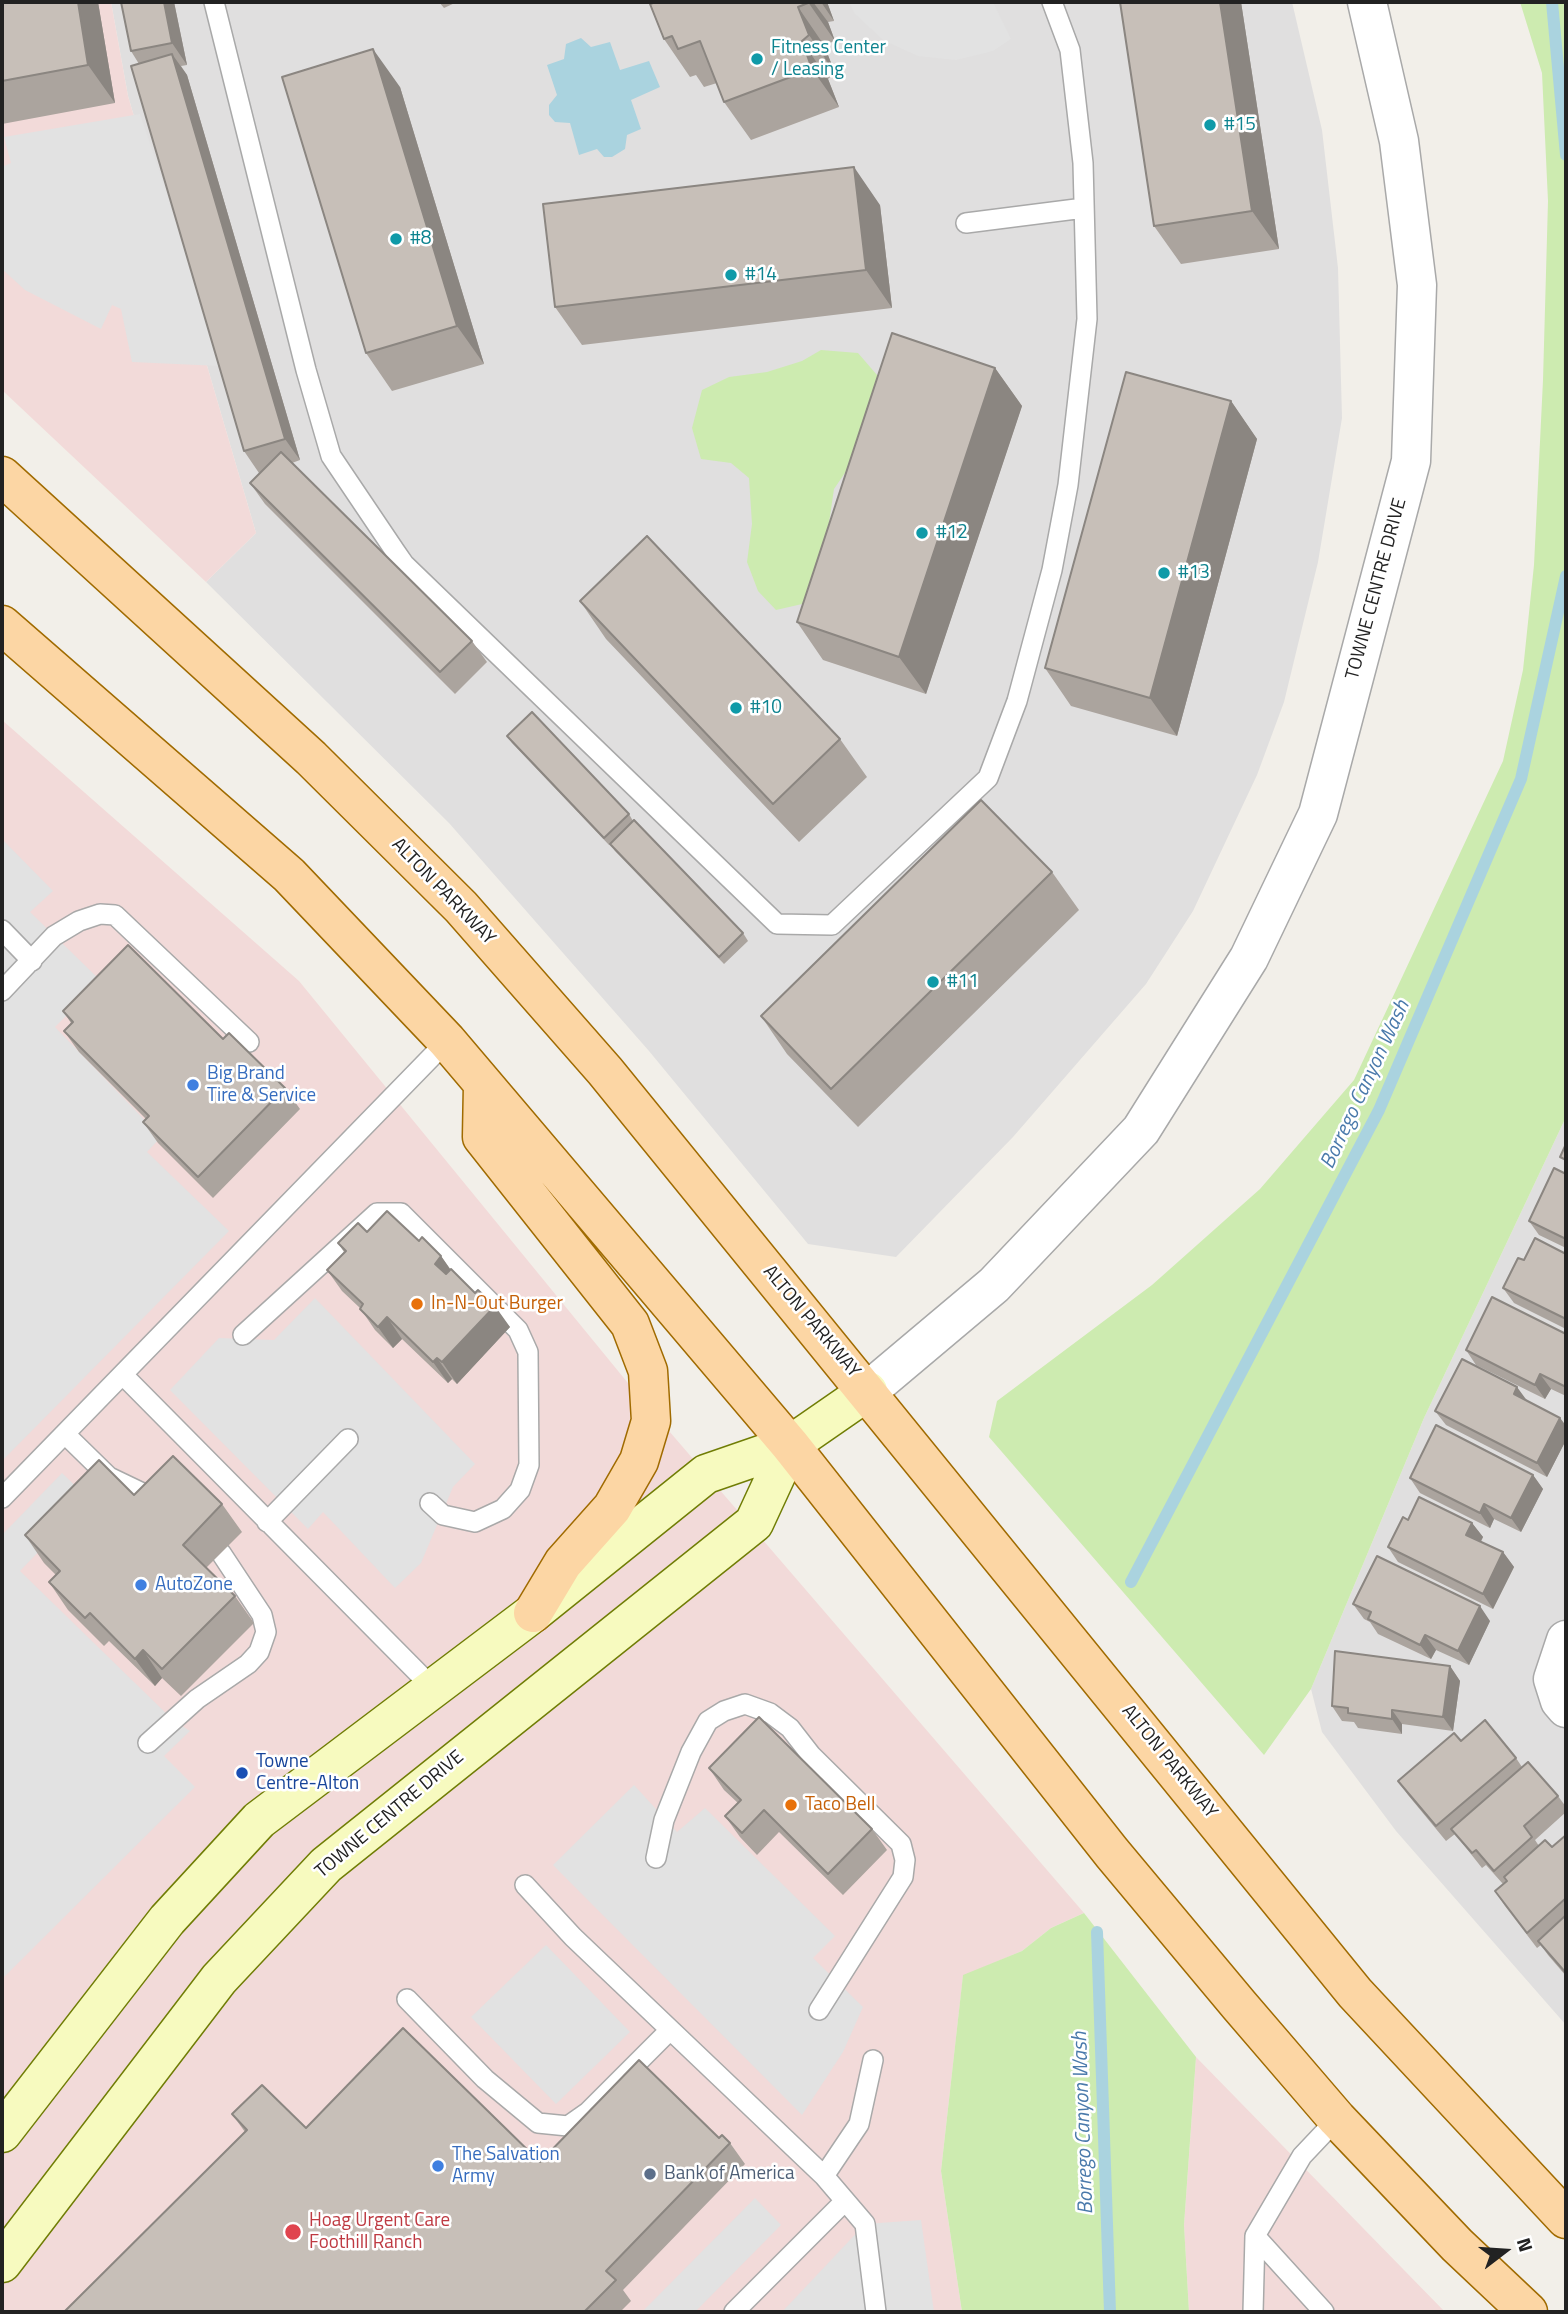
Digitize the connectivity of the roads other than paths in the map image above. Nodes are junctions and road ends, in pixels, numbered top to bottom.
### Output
1 (214, 2) edge
2 (1052, 2) edge
3 (1367, 2) edge
4 (1084, 208) junction
5 (966, 222) dead end
6 (2, 476) edge
7 (2, 625) edge
8 (2, 930) edge
9 (32, 961) junction
10 (2, 991) edge
11 (447, 1041) junction
12 (249, 1042) dead end
13 (483, 1085) junction
14 (243, 1335) dead end
15 (123, 1375) junction
16 (868, 1391) junction
17 (65, 1434) junction
18 (348, 1439) dead end
19 (790, 1445) junction
20 (2, 1499) edge
21 (430, 1503) dead end
22 (170, 1506) edge
23 (267, 1522) junction
24 (221, 1553) dead end
25 (533, 1613) junction
26 (1566, 1640) edge
27 (434, 1689) junction
28 (1560, 1694) edge
29 (148, 1743) dead end
30 (656, 1858) dead end
31 (525, 1885) dead end
32 (407, 1999) dead end
33 (819, 2010) dead end
34 (670, 2030) junction
35 (873, 2060) dead end
36 (1337, 2119) junction
37 (2, 2133) edge
38 (824, 2176) junction
39 (845, 2201) junction
40 (1566, 2219) edge
41 (1255, 2236) junction
42 (2, 2263) edge
43 (734, 2312) edge
44 (876, 2312) edge
45 (1253, 2312) edge
46 (1324, 2312) edge
47 (1528, 2312) edge

1 - 4 lane
2 - 4 lane
3 - 16 street, TOWNE CENTRE DRIVE
4 - 5 lane
6 - 16 main road, ALTON PARKWAY
7 - 11 main road
8 - 9 lane
9 - 10 lane
9 - 12 lane
11 - 13 main road
11 - 15 lane
13 - 19 main road
13 - 25 main road
14 - 21 lane
15 - 17 lane
15 - 23 lane
16 - 19 main road
16 - 40 main road, ALTON PARKWAY
17 - 20 lane
17 - 22 lane
18 - 23 lane
19 - 25 main road
19 - 36 main road
19 - 42 main road, TOWNE CENTRE DRIVE
23 - 27 lane
24 - 29 lane
25 - 27 main road
26 - 28 street
27 - 37 main road
30 - 33 lane
31 - 34 lane
32 - 34 lane
34 - 38 lane
35 - 38 lane
36 - 41 lane
36 - 47 main road
38 - 39 lane
39 - 43 lane
39 - 44 lane
41 - 45 lane
41 - 46 lane

